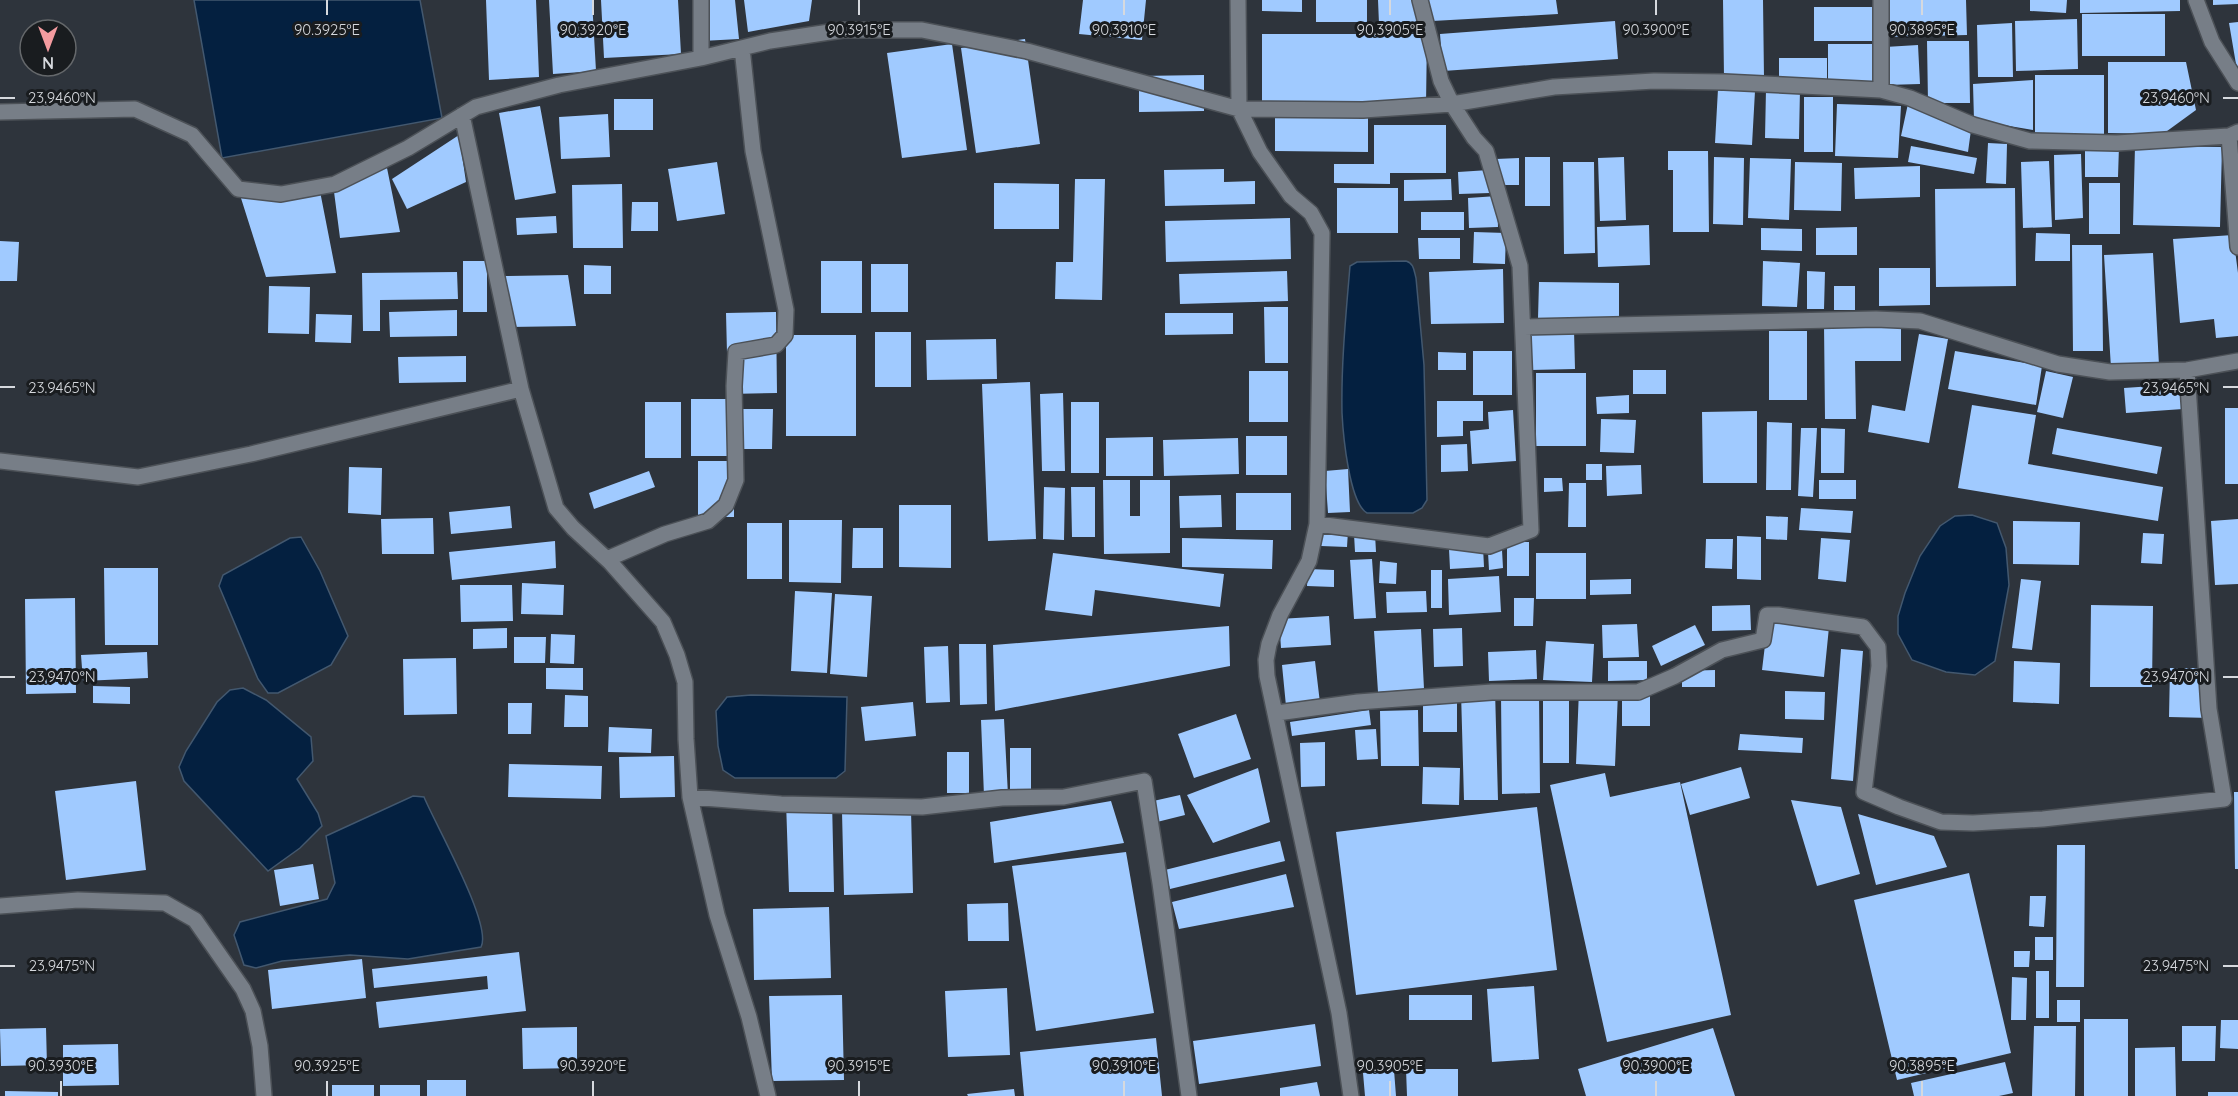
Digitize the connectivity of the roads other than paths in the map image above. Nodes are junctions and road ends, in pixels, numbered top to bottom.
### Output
1 (701, 0) edge
2 (1238, 0) edge
3 (1420, 0) edge
4 (1881, 0) edge
5 (2196, 0) edge
6 (742, 48) junction
7 (701, 58) junction
8 (2238, 83) edge
9 (1881, 90) junction
10 (1452, 104) junction
11 (1239, 108) junction
12 (0, 112) edge
13 (462, 116) junction
14 (2233, 134) edge
15 (2238, 247) edge
16 (1523, 327) junction
17 (2238, 361) edge
18 (2187, 370) junction
19 (521, 389) junction
20 (0, 460) edge
21 (1317, 524) junction
22 (607, 559) junction
23 (1276, 713) junction
24 (690, 797) junction
25 (0, 906) edge
26 (264, 1096) edge
27 (768, 1096) edge
28 (1189, 1096) edge
29 (1351, 1096) edge

1 - 7 street
2 - 11 street
3 - 10 street
4 - 9 street
5 - 8 street
6 - 7 street
6 - 11 street
6 - 22 street
7 - 13 street
9 - 10 street
9 - 14 street
10 - 11 street
10 - 16 street
11 - 21 street
12 - 13 street
13 - 19 street
14 - 15 street
16 - 18 street
16 - 21 street
17 - 18 street
18 - 23 street
19 - 20 street
19 - 22 street
21 - 23 street
22 - 24 street
23 - 29 street
24 - 27 street
24 - 28 street
25 - 26 street

